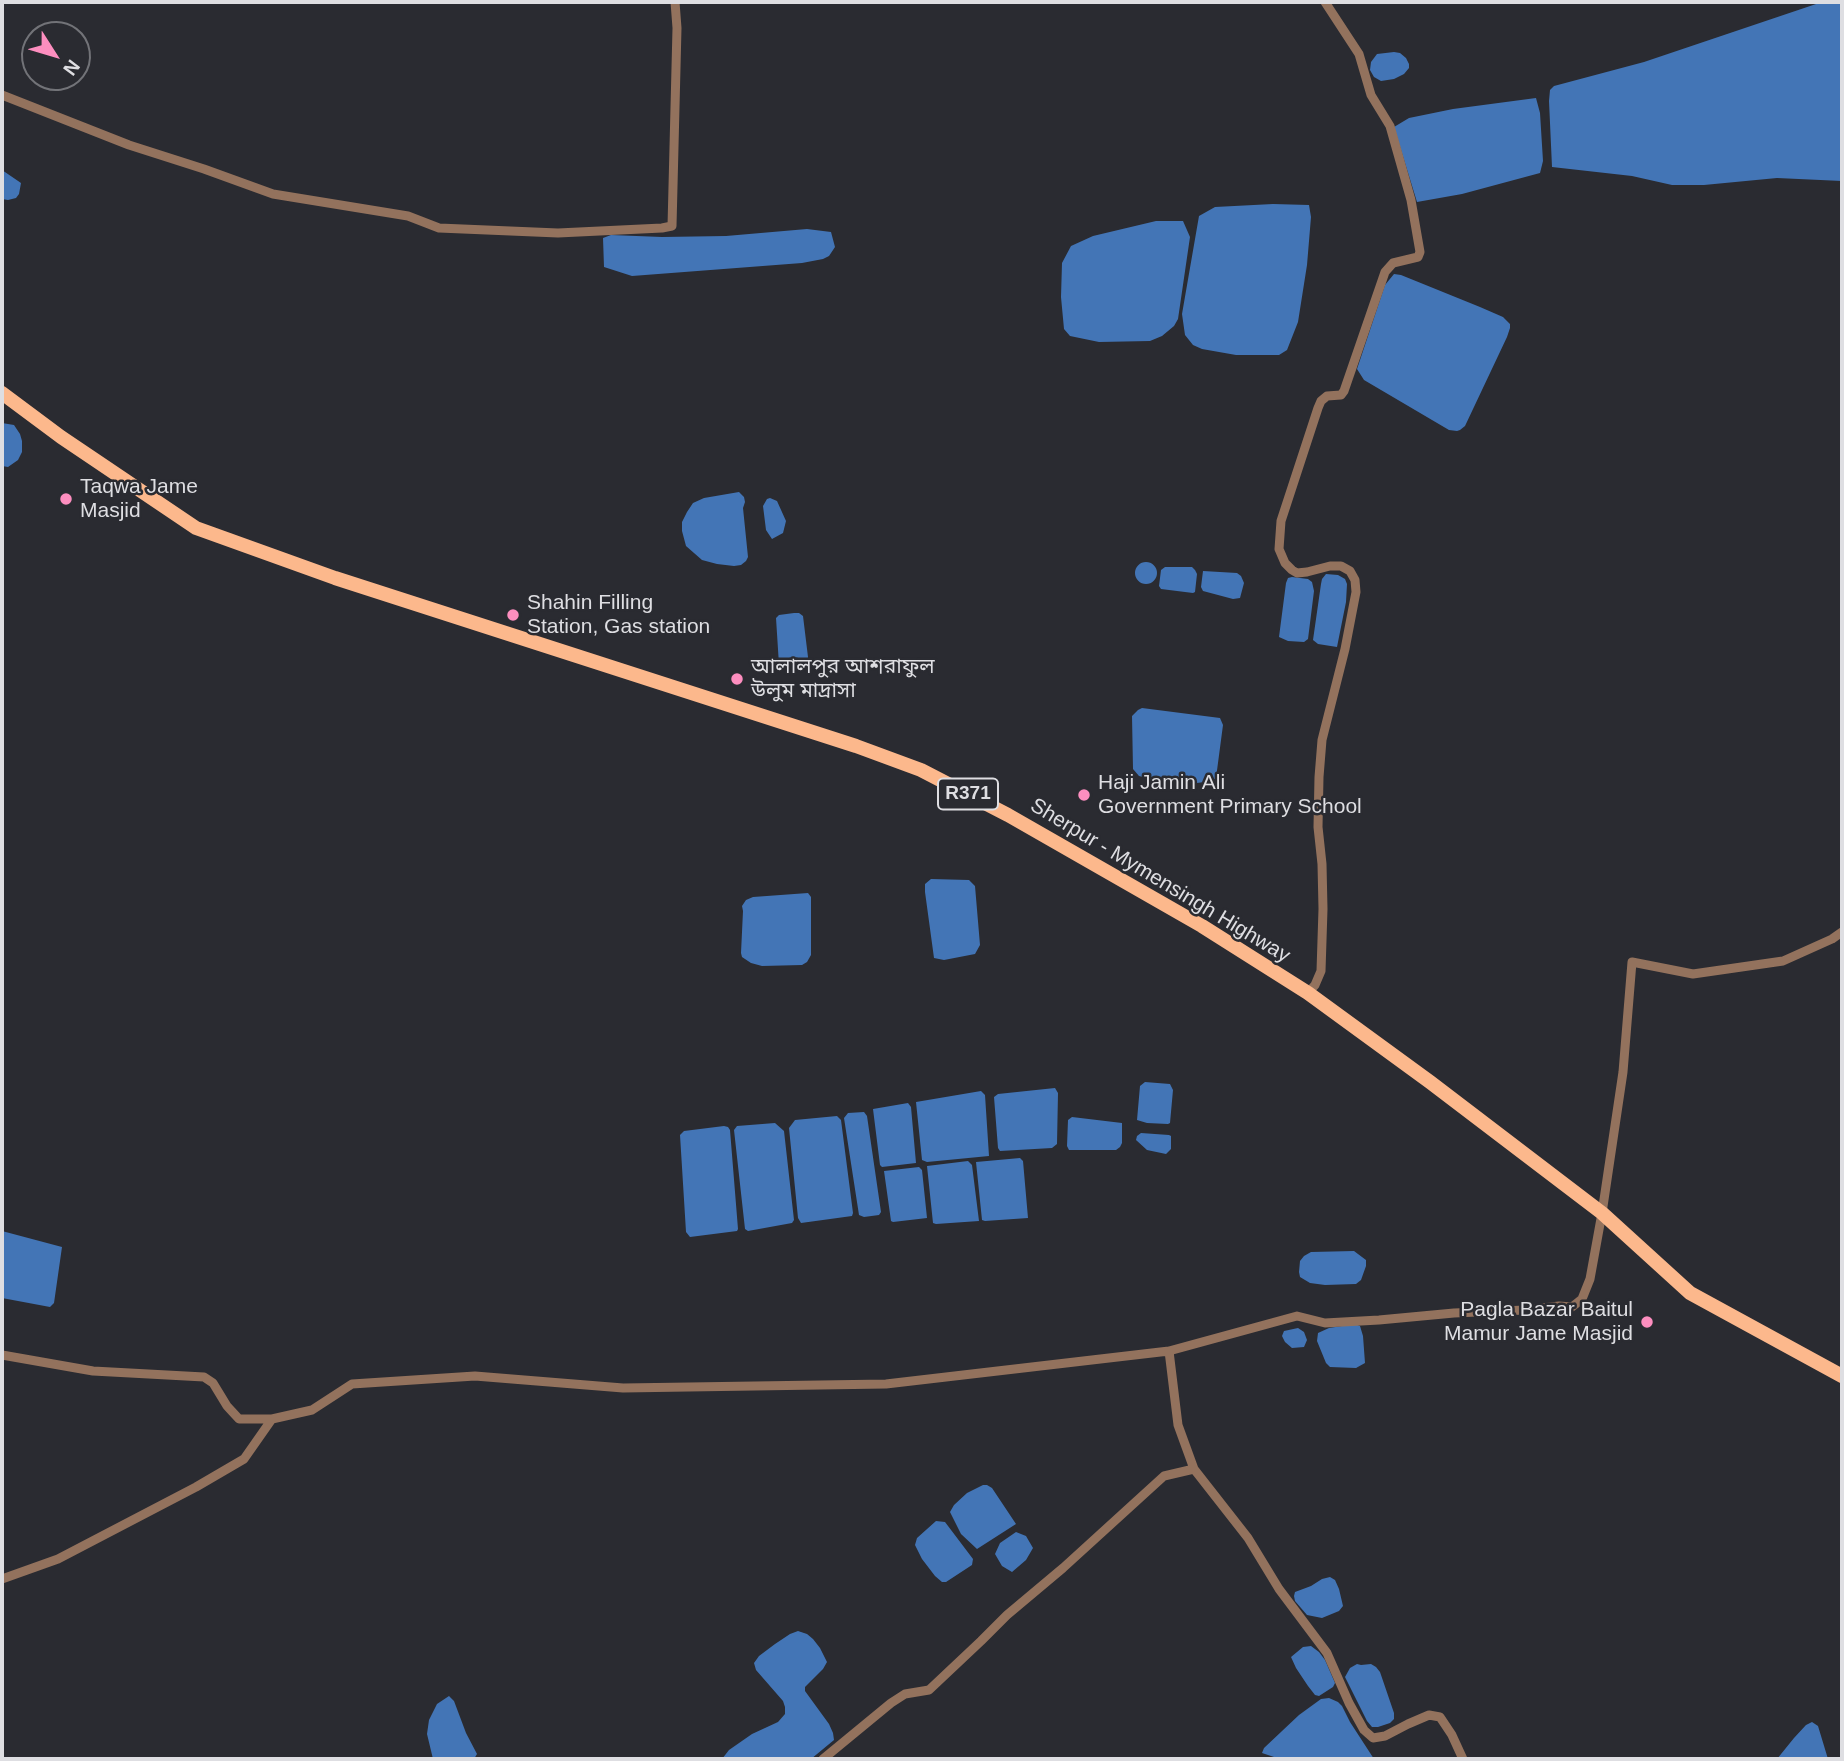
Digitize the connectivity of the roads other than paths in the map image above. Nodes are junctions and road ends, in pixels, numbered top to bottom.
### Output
1 (674, 2) edge
2 (1325, 2) edge
3 (2, 95) edge
4 (2, 393) edge
5 (1842, 932) edge
6 (1308, 993) junction
7 (1602, 1213) junction
8 (1169, 1352) junction
9 (2, 1355) edge
10 (1842, 1376) edge
11 (272, 1419) junction
12 (1194, 1469) junction
13 (2, 1579) edge
14 (823, 1759) edge
15 (1463, 1759) edge

1 - 3 street
2 - 6 street
4 - 6 main road, Sherpur - Mymensingh Highway / R371
5 - 7 street
6 - 7 main road, Sherpur - Mymensingh Highway / R371
7 - 8 street
7 - 10 main road, Sherpur - Mymensingh Highway / R371
8 - 11 street
8 - 12 street
9 - 11 street
11 - 13 street
12 - 14 street
12 - 15 street

